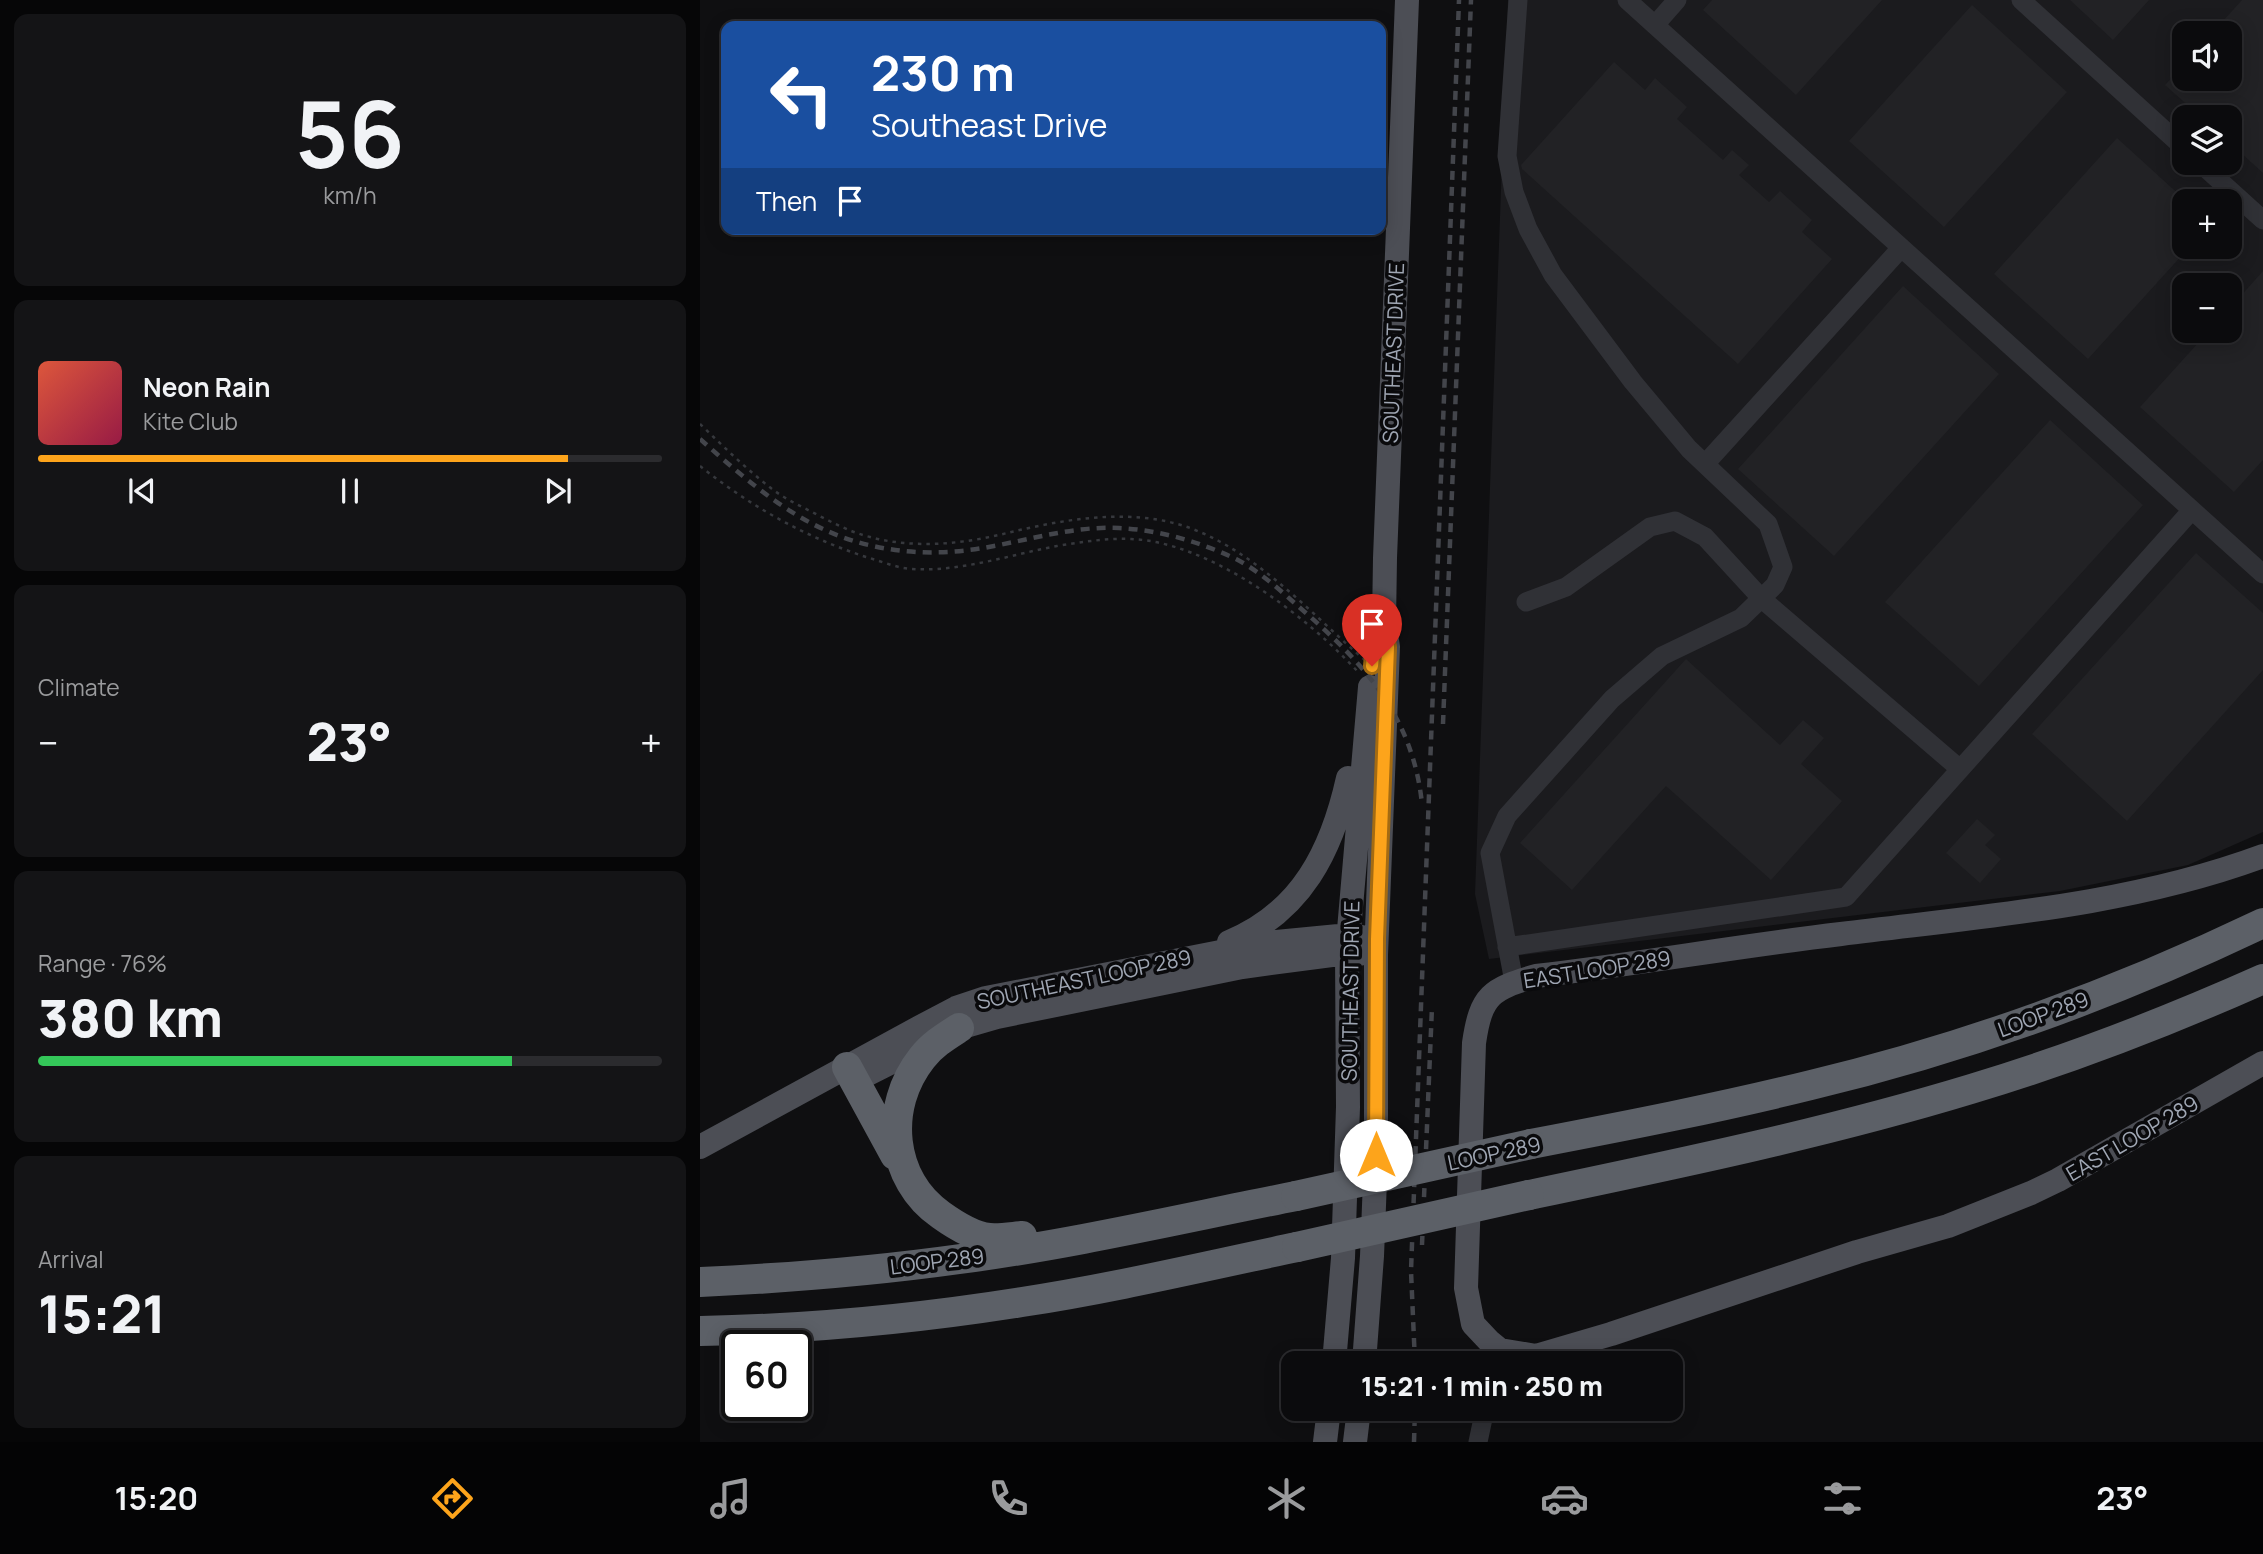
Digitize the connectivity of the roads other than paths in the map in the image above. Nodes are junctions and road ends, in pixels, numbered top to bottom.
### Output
1 (1407, 0) edge
2 (1518, 0) edge
3 (1627, 0) edge
4 (1677, 0) edge
5 (2021, 0) edge
6 (1655, 25) junction
7 (2172, 137) edge
8 (2213, 175) edge
9 (2263, 220) edge
10 (1901, 248) junction
11 (1705, 464) junction
12 (2192, 510) junction
13 (2263, 574) edge
14 (1762, 598) junction
15 (1525, 602) dead end
16 (1384, 622) junction
17 (1367, 721) junction
18 (1960, 769) junction
19 (2263, 856) edge
20 (2263, 923) edge
21 (1348, 944) junction
22 (1376, 947) junction
23 (1507, 947) junction
24 (1196, 955) junction
25 (2263, 979) edge
26 (1514, 982) junction
27 (959, 1028) junction
28 (2263, 1063) edge
29 (851, 1074) junction
30 (700, 1147) edge
31 (700, 1167) edge
32 (902, 1168) junction
33 (1168, 1222) junction
34 (700, 1282) edge
35 (700, 1333) edge
36 (1335, 1351) edge
37 (1365, 1351) edge
38 (1494, 1351) edge
39 (1553, 1351) edge
40 (1328, 1421) edge
41 (1358, 1421) edge
42 (1482, 1421) edge
43 (1325, 1442) edge
44 (1355, 1442) edge
45 (1478, 1442) edge

1 - 16 main road, SOUTHEAST DRIVE
2 - 11 lane
3 - 6 lane
4 - 6 lane
5 - 7 lane
6 - 10 lane
8 - 9 lane
10 - 11 lane
10 - 12 lane
11 - 14 lane
12 - 13 lane
12 - 18 lane
14 - 15 lane
14 - 18 lane
14 - 23 lane
16 - 17 main road, SOUTHEAST DRIVE
16 - 22 main road, SOUTHEAST DRIVE
17 - 21 main road, SOUTHEAST DRIVE
17 - 24 main road
18 - 23 lane
19 - 26 main road, EAST LOOP 289
20 - 33 highway, LOOP 289, bridge
21 - 22 main road, SOUTHEAST LOOP 289
21 - 24 main road, SOUTHEAST LOOP 289
21 - 27 main road, SOUTHEAST LOOP 289
21 - 36 main road, SOUTHEAST DRIVE
22 - 37 main road, SOUTHEAST DRIVE
23 - 26 lane
24 - 29 main road, SOUTHEAST LOOP 289
25 - 35 highway, bridge
26 - 38 main road, EAST LOOP 289
27 - 29 main road, SOUTHEAST LOOP 289
27 - 32 highway
28 - 39 main road, EAST LOOP 289
29 - 30 main road, SOUTHEAST LOOP 289
29 - 31 main road, SOUTHEAST LOOP 289
29 - 32 highway
32 - 33 highway
33 - 34 highway, LOOP 289
40 - 43 main road
41 - 44 main road
42 - 45 lane

